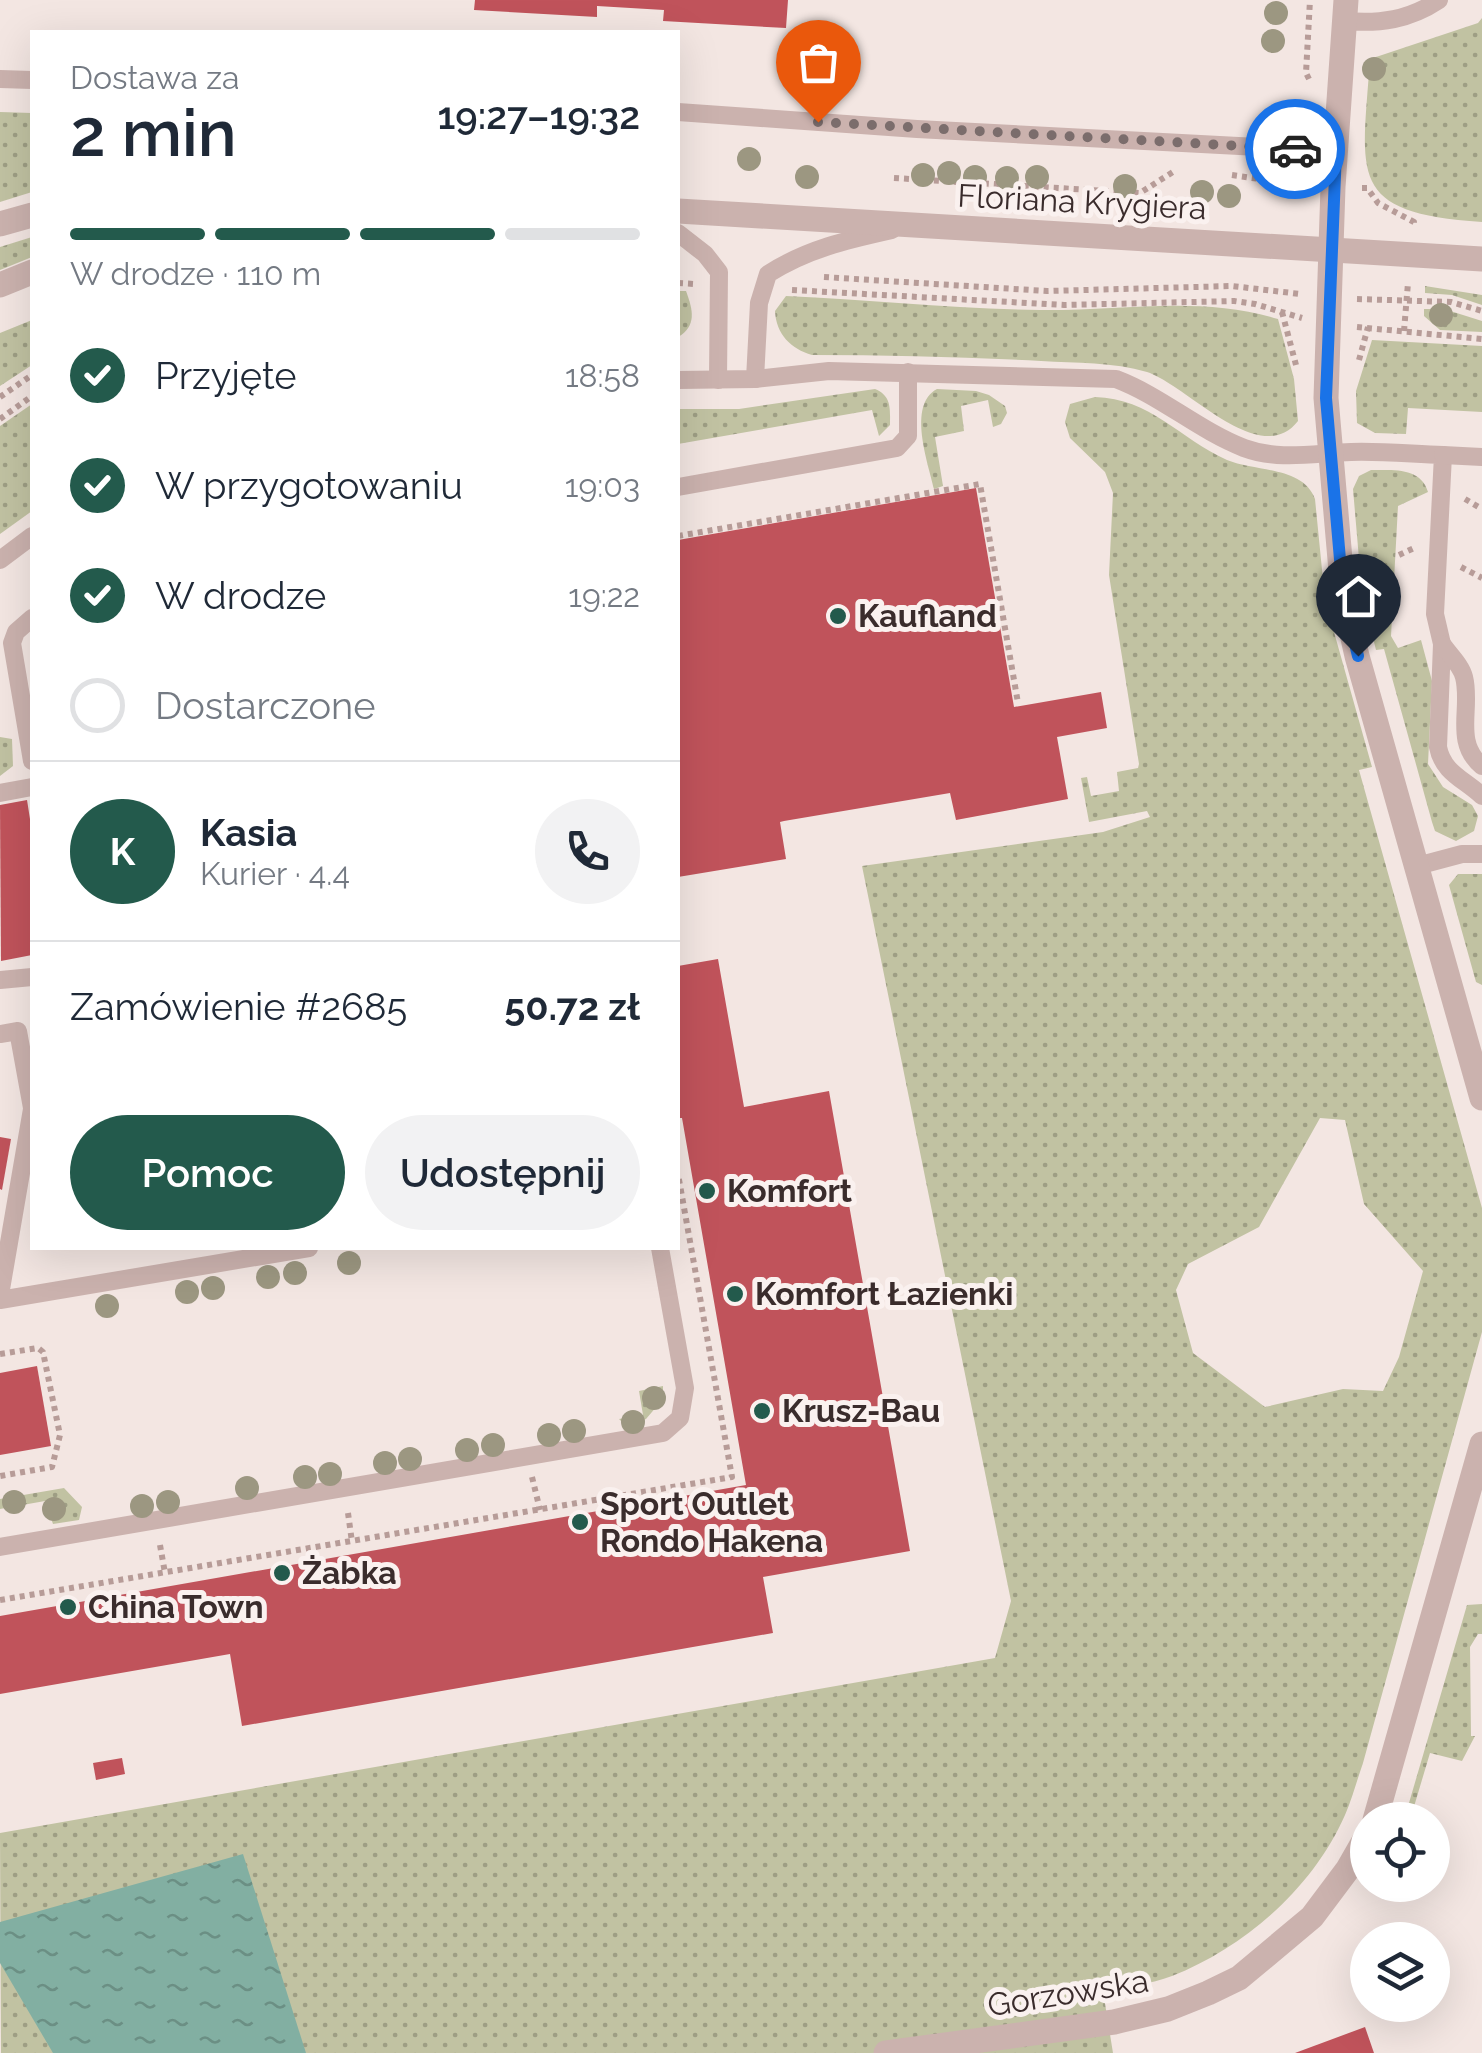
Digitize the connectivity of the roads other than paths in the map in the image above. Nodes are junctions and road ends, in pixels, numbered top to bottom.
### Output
1 (1439, 0) edge
2 (1346, 11) edge
3 (0, 79) edge
4 (30, 80) edge
5 (680, 112) edge
6 (1336, 151) junction
7 (680, 211) edge
8 (30, 216) edge
9 (0, 224) edge
10 (911, 225) junction
11 (680, 235) edge
12 (1332, 248) junction
13 (1482, 259) edge
14 (30, 273) edge
15 (0, 285) edge
16 (908, 372) junction
17 (754, 379) junction
18 (680, 380) edge
19 (718, 380) junction
20 (1329, 453) junction
21 (1443, 455) junction
22 (1482, 456) edge
23 (680, 487) edge
24 (30, 538) edge
25 (0, 560) edge
26 (30, 620) edge
27 (1442, 644) junction
28 (30, 749) edge
29 (1482, 766) edge
30 (30, 787) edge
31 (0, 793) edge
32 (1482, 796) edge
33 (1482, 854) edge
34 (1417, 866) junction
35 (30, 977) edge
36 (0, 980) edge
37 (9, 1033) edge
38 (1482, 1098) edge
39 (30, 1101) edge
40 (30, 1120) edge
41 (296, 1250) edge
42 (660, 1250) edge
43 (0, 1298) edge
44 (1482, 1444) edge
45 (0, 1547) edge
46 (1380, 1802) edge
47 (1350, 1866) edge
48 (886, 2053) edge

1 - 2 lane
2 - 6 street
3 - 4 lane
5 - 6 lane
6 - 12 street
7 - 10 street, Floriana Krygiera
8 - 9 street
10 - 12 street, Floriana Krygiera
10 - 17 lane
11 - 19 lane
12 - 13 street, Floriana Krygiera
12 - 20 street
14 - 15 street
16 - 17 lane
16 - 20 lane
16 - 23 lane
17 - 19 lane
18 - 19 lane
20 - 21 lane
20 - 34 street
21 - 22 lane
21 - 27 lane
24 - 25 lane
26 - 28 lane
27 - 29 lane
27 - 32 lane
30 - 31 lane
33 - 34 lane
34 - 38 street
35 - 36 lane
37 - 39 lane
40 - 43 lane
41 - 43 lane
42 - 45 lane
44 - 46 street
47 - 48 street, Gorzowska

